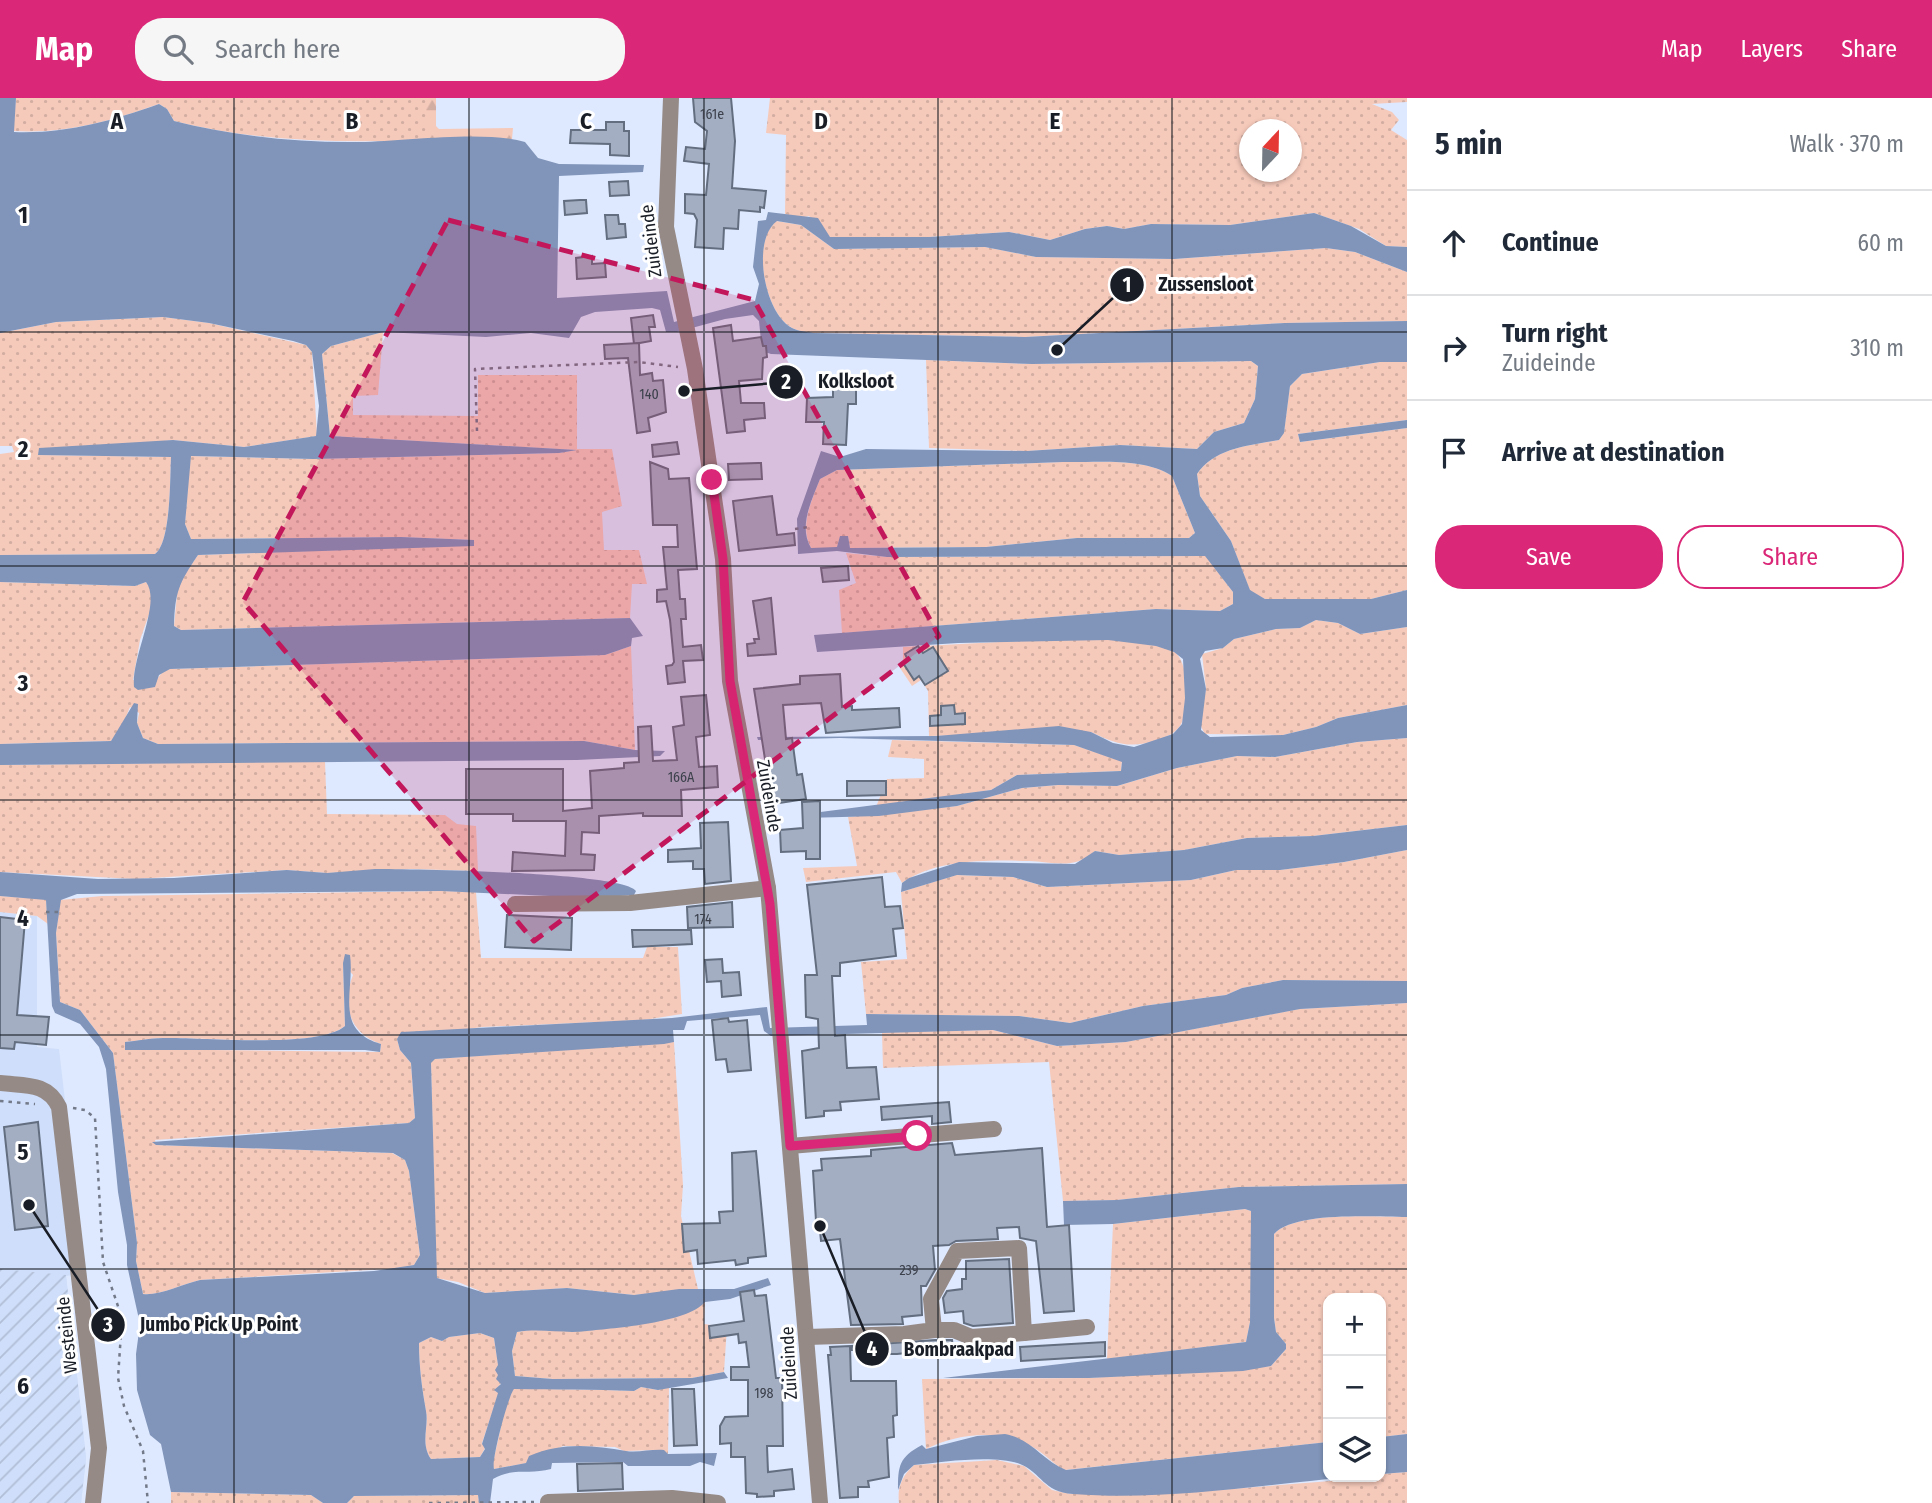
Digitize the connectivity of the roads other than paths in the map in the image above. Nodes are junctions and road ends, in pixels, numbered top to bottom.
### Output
1 (671, 98) edge
2 (768, 888) junction
3 (516, 904) dead end
4 (0, 1083) edge
5 (993, 1129) dead end
6 (790, 1146) junction
7 (1087, 1326) dead end
8 (934, 1329) junction
9 (1024, 1333) junction
10 (807, 1337) junction
11 (548, 1502) edge
12 (93, 1503) edge
13 (718, 1503) edge
14 (820, 1503) edge

1 - 2 street, Zuideinde
2 - 3 street
2 - 6 street, Zuideinde
4 - 12 street, Westeinde
5 - 6 street
6 - 10 street, Zuideinde
7 - 9 street
8 - 9 street
8 - 9 street
8 - 10 street
10 - 14 street, Zuideinde
11 - 13 street

